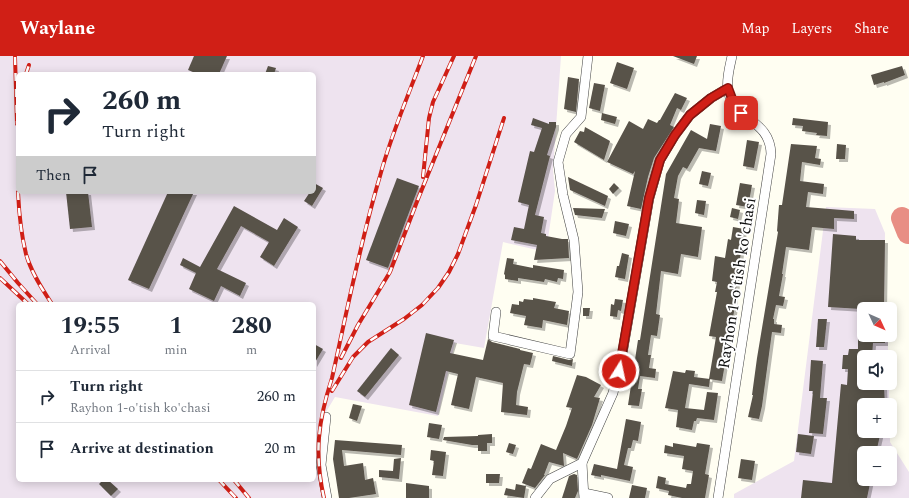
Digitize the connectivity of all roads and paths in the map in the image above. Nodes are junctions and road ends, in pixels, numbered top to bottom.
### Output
1 (588, 56) edge
2 (732, 56) edge
3 (728, 88) junction
4 (496, 312) dead end
5 (326, 417) dead end
6 (582, 463) junction
7 (584, 496) edge
8 (327, 498) edge
9 (535, 498) edge
10 (608, 498) edge
11 (718, 498) edge

1 - 4 street
2 - 3 street
3 - 6 street
3 - 11 street, Rayhon 1-o'tish ko'chasi
5 - 8 street
6 - 7 street
6 - 9 street
7 - 10 street

